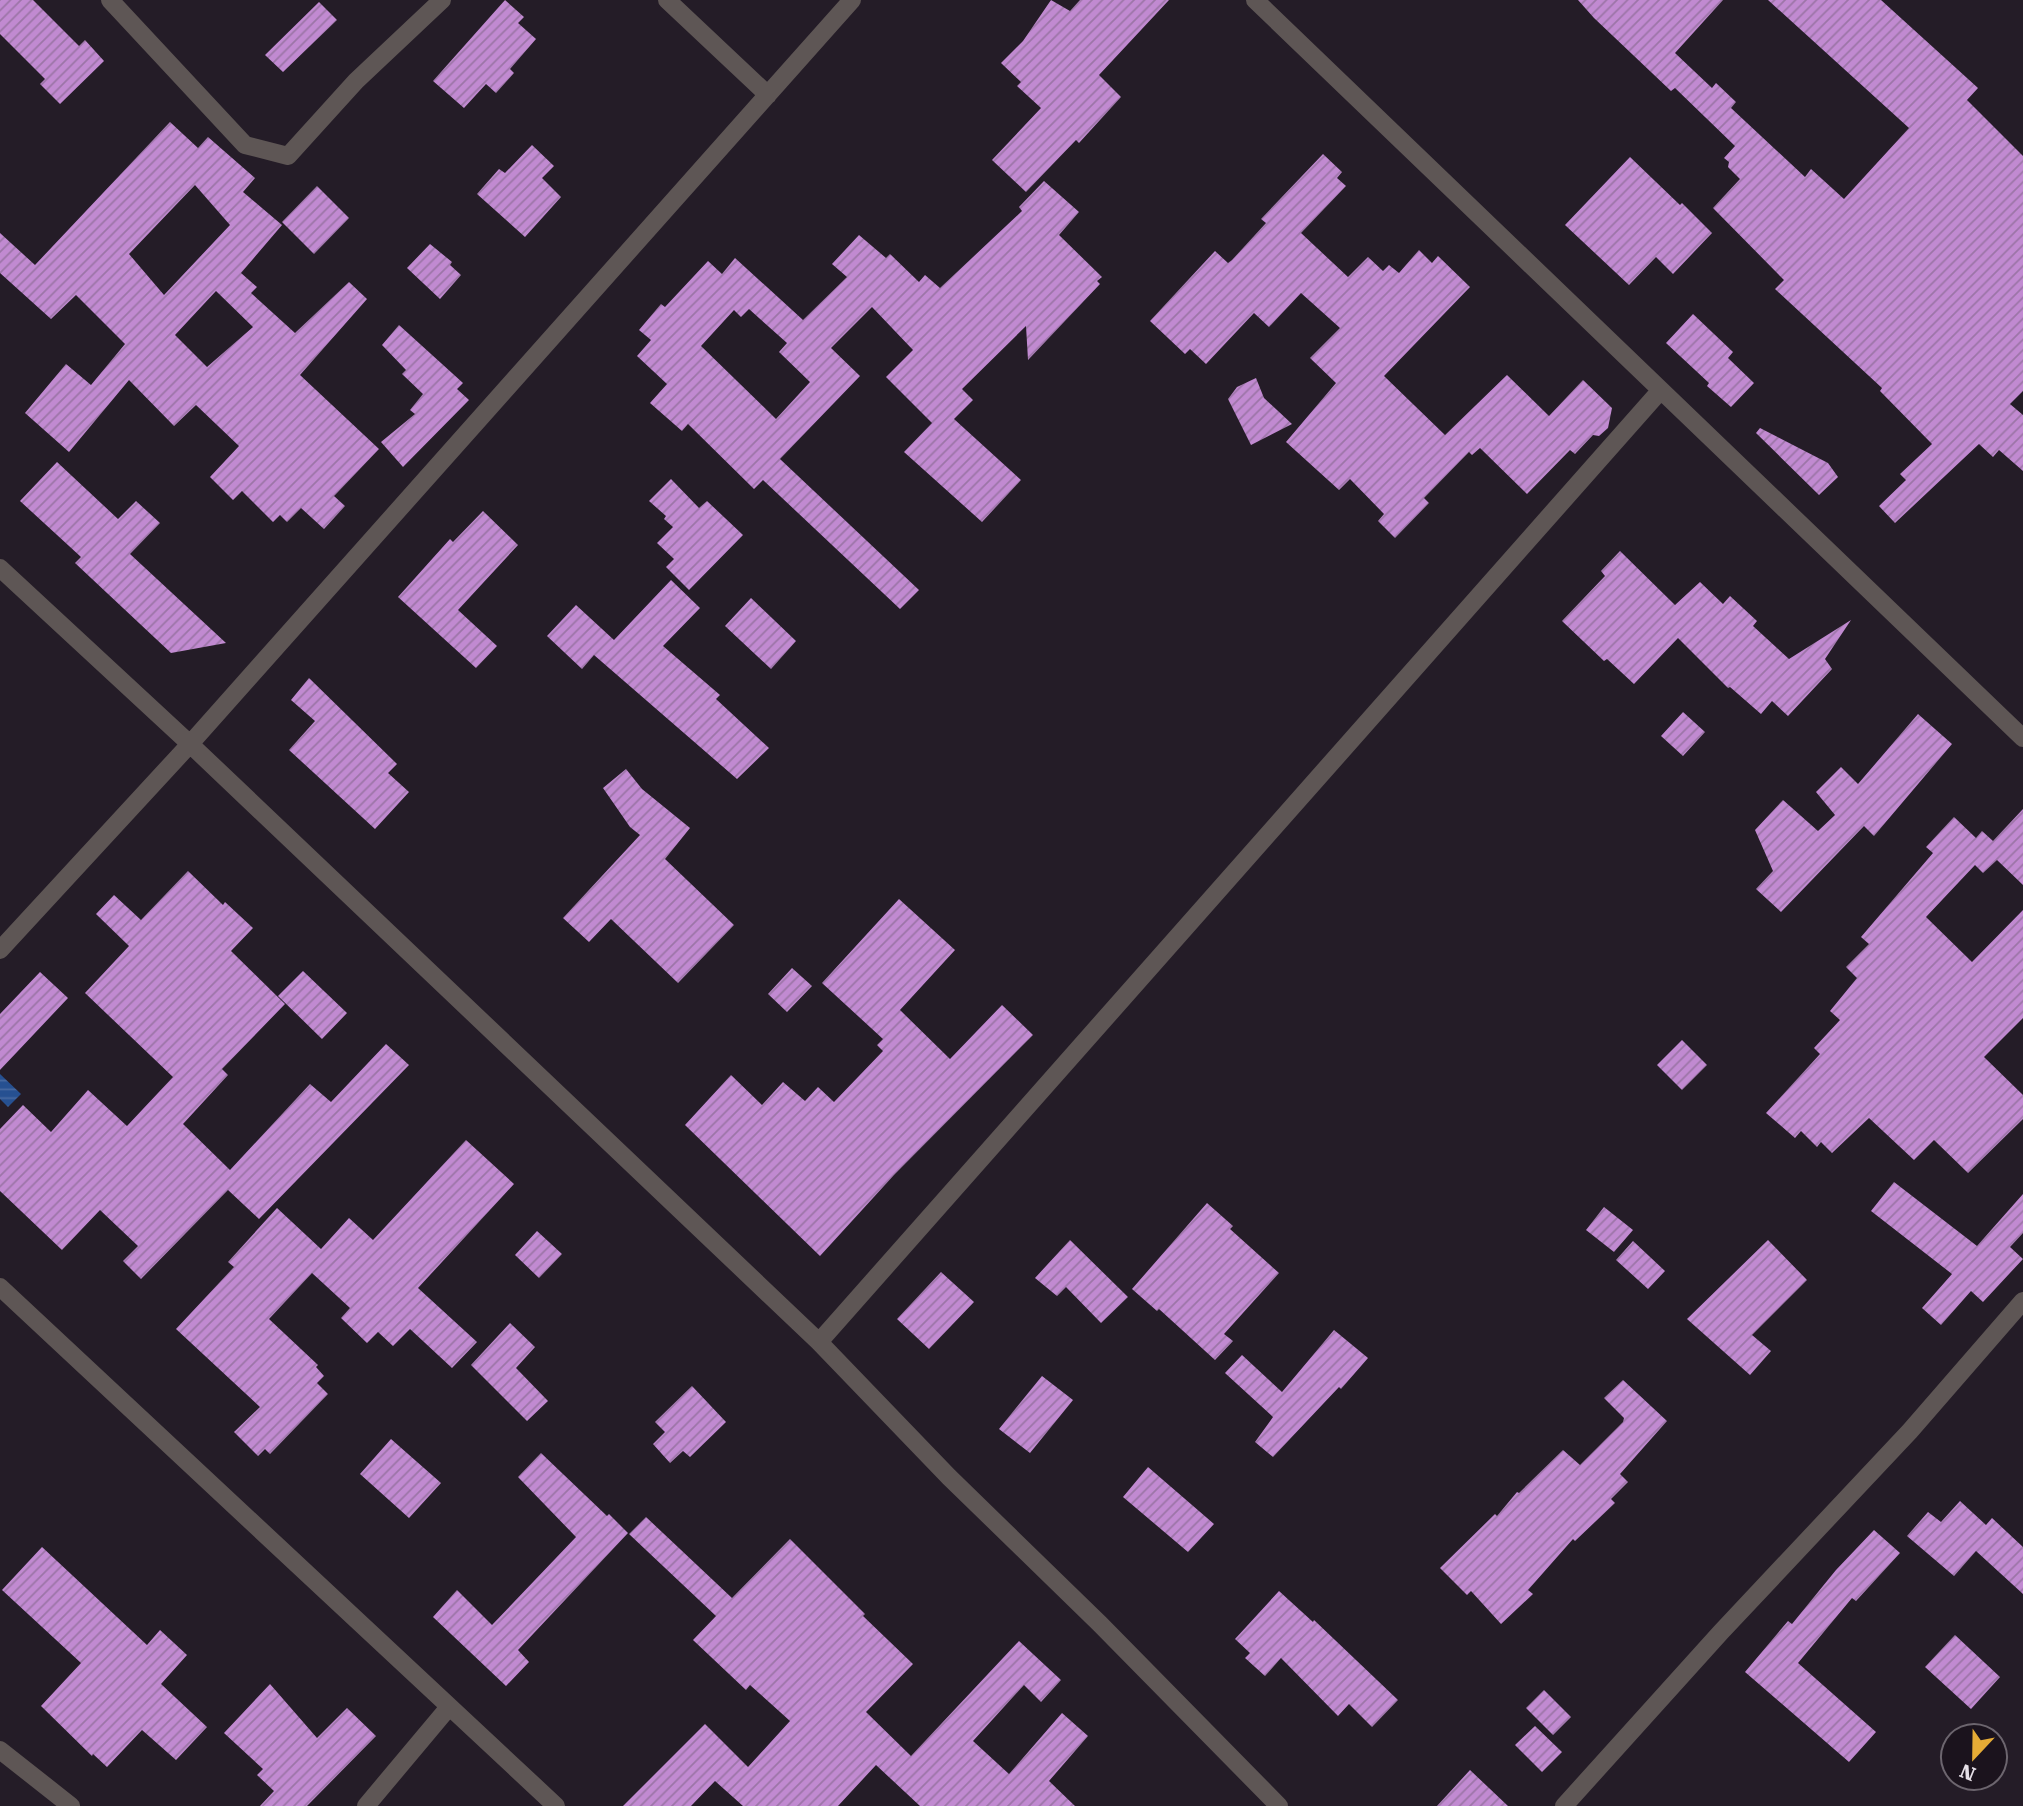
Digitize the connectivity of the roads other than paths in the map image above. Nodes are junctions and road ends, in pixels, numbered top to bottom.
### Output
1 (110, 0) edge
2 (442, 0) edge
3 (667, 0) edge
4 (852, 0) edge
5 (1255, 0) edge
6 (768, 95) junction
7 (1660, 391) junction
8 (0, 568) edge
9 (2023, 738) edge
10 (190, 744) junction
11 (0, 950) edge
12 (0, 1287) edge
13 (2023, 1300) edge
14 (819, 1342) junction
15 (449, 1707) junction
16 (0, 1750) edge
17 (71, 1806) edge
18 (366, 1806) edge
19 (556, 1806) edge
20 (1279, 1806) edge
21 (1564, 1806) edge

1 - 2 street
3 - 6 street
4 - 6 street
5 - 7 street
6 - 10 street
7 - 9 street
7 - 14 street
8 - 10 street
10 - 11 street
10 - 14 street
12 - 15 street
13 - 21 street
14 - 20 street
15 - 18 street
15 - 19 street
16 - 17 street

